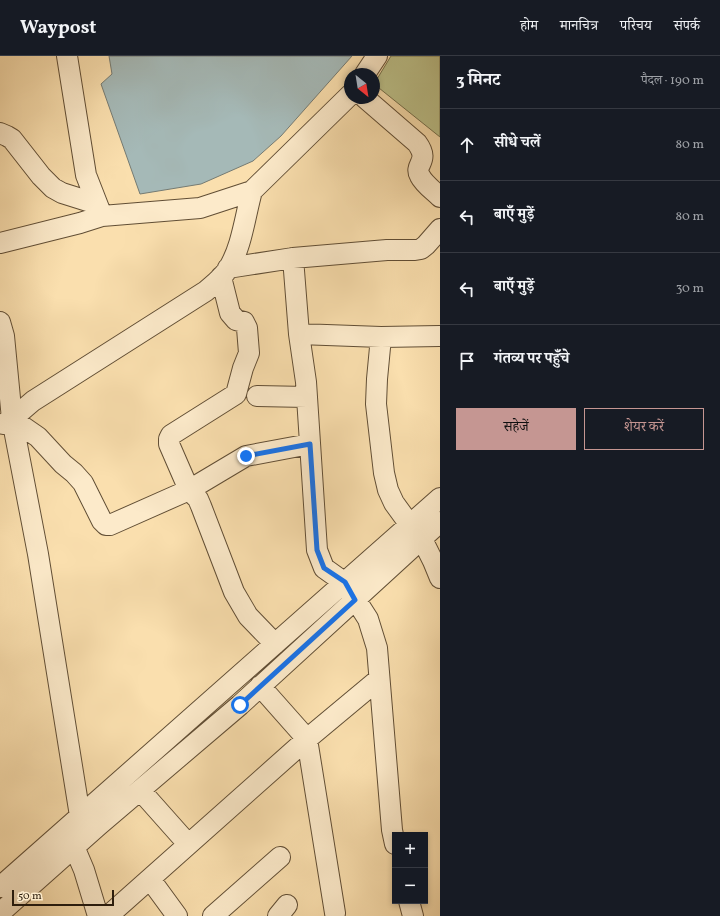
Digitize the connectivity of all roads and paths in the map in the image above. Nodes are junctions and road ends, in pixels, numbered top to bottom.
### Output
1 (67, 56) edge
2 (377, 56) edge
3 (369, 68) edge
4 (344, 101) edge
5 (372, 104) edge
6 (0, 133) edge
7 (252, 191) junction
8 (440, 197) edge
9 (100, 210) junction
10 (440, 229) edge
11 (0, 243) edge
12 (292, 258) junction
13 (225, 273) junction
14 (1, 331) edge
15 (299, 334) junction
16 (440, 336) edge
17 (381, 337) junction
18 (257, 396) dead end
19 (306, 397) junction
20 (6, 423) edge
21 (310, 444) junction
22 (189, 490) junction
23 (440, 498) edge
24 (440, 522) edge
25 (416, 532) junction
26 (440, 578) edge
27 (345, 582) junction
28 (355, 600) junction
29 (275, 644) junction
30 (379, 679) junction
31 (260, 686) junction
32 (307, 739) junction
33 (140, 790) junction
34 (73, 822) junction
35 (392, 832) edge
36 (188, 844) junction
37 (74, 848) junction
38 (280, 857) dead end
39 (150, 879) junction
40 (0, 887) edge
41 (410, 904) edge
42 (0, 913) edge
43 (334, 913) dead end
44 (98, 916) edge
45 (108, 916) edge
46 (177, 916) edge
47 (213, 916) edge
48 (413, 916) edge

1 - 9 street
2 - 3 street
4 - 7 street
5 - 8 street
6 - 9 street
7 - 9 street
7 - 13 street
9 - 11 street
10 - 12 street
12 - 13 street
12 - 15 street
13 - 20 street
13 - 22 street
14 - 20 street
15 - 17 street
15 - 19 street
16 - 17 street
17 - 25 street
18 - 19 street
19 - 21 street
20 - 22 street
20 - 34 street
21 - 22 street
21 - 27 street
22 - 29 street
23 - 25 street
24 - 25 street
25 - 26 street
25 - 27 street
25 - 28 street
27 - 28 street
27 - 29 street
28 - 30 street
28 - 31 street
29 - 34 street
30 - 32 street
30 - 35 street
31 - 32 street
31 - 33 street
32 - 36 street
32 - 43 street
33 - 36 street
33 - 37 street
34 - 37 street
34 - 40 street
36 - 39 street
37 - 42 street
37 - 44 street
38 - 47 street
39 - 45 street
39 - 46 street
41 - 48 street

